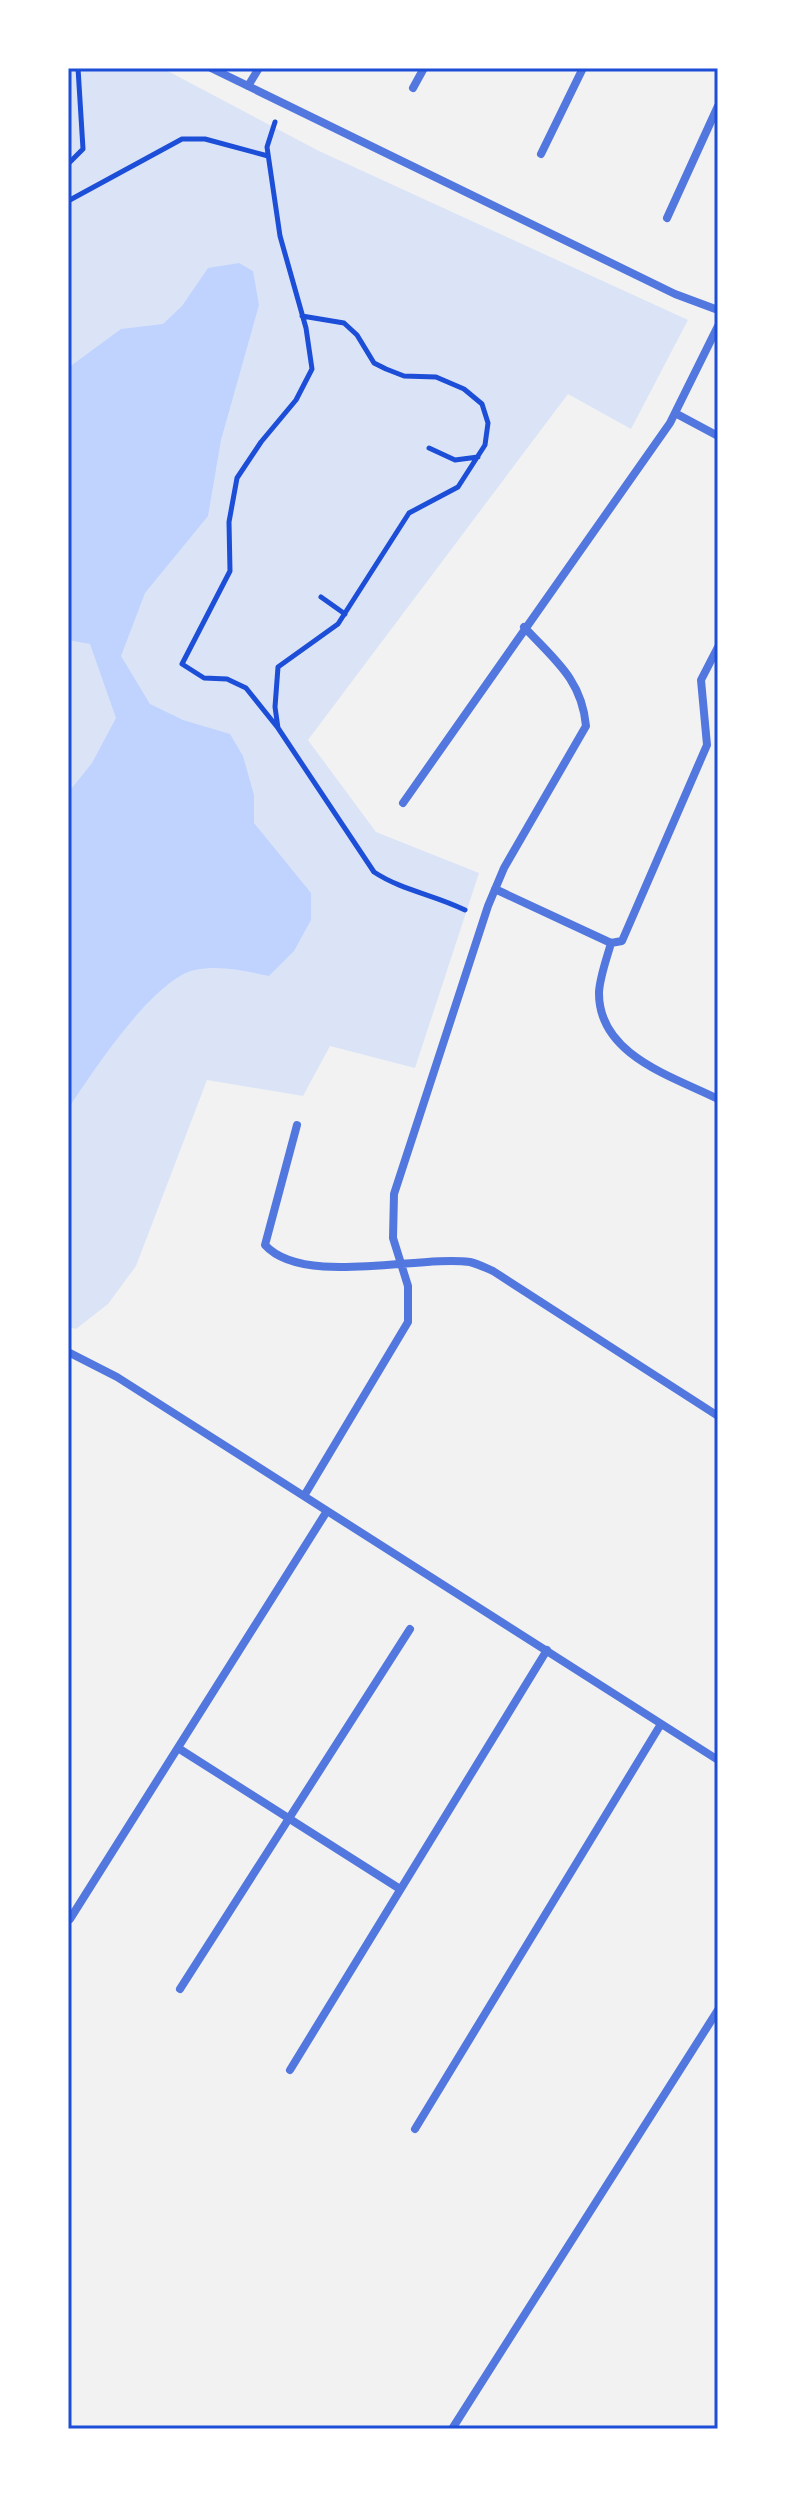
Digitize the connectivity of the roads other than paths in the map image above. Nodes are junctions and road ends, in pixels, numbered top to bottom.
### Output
1 (211, 68) edge
2 (259, 68) edge
3 (424, 68) edge
4 (583, 68) edge
5 (248, 86) junction
6 (413, 88) dead end
7 (718, 106) edge
8 (541, 154) dead end
9 (667, 218) dead end
10 (718, 310) edge
11 (718, 326) edge
12 (675, 413) junction
13 (718, 436) edge
14 (524, 627) junction
15 (718, 647) edge
16 (403, 803) dead end
17 (495, 889) junction
18 (611, 943) junction
19 (718, 1099) edge
20 (297, 1125) dead end
21 (401, 1265) junction
22 (68, 1352) edge
23 (718, 1416) edge
24 (304, 1496) junction
25 (327, 1511) junction
26 (410, 1629) dead end
27 (547, 1650) junction
28 (661, 1724) junction
29 (178, 1748) junction
30 (718, 1760) edge
31 (289, 1819) junction
32 (400, 1889) junction
33 (70, 1919) dead end
34 (180, 1989) dead end
35 (718, 2010) edge
36 (290, 2070) dead end
37 (415, 2129) dead end
38 (452, 2429) edge

1 - 5 street
2 - 5 street
3 - 6 street
4 - 8 street
5 - 10 street
7 - 9 street
11 - 12 street
12 - 13 street
12 - 14 street
14 - 16 street
14 - 17 street
15 - 18 street
17 - 18 street
17 - 21 street
18 - 19 street
20 - 21 street
21 - 23 street
21 - 24 street
22 - 24 street
24 - 25 street
25 - 27 street
25 - 29 street
26 - 31 street
27 - 28 street
27 - 32 street
28 - 30 street
28 - 37 street
29 - 31 street
29 - 33 street
31 - 32 street
31 - 34 street
32 - 36 street
35 - 38 street

